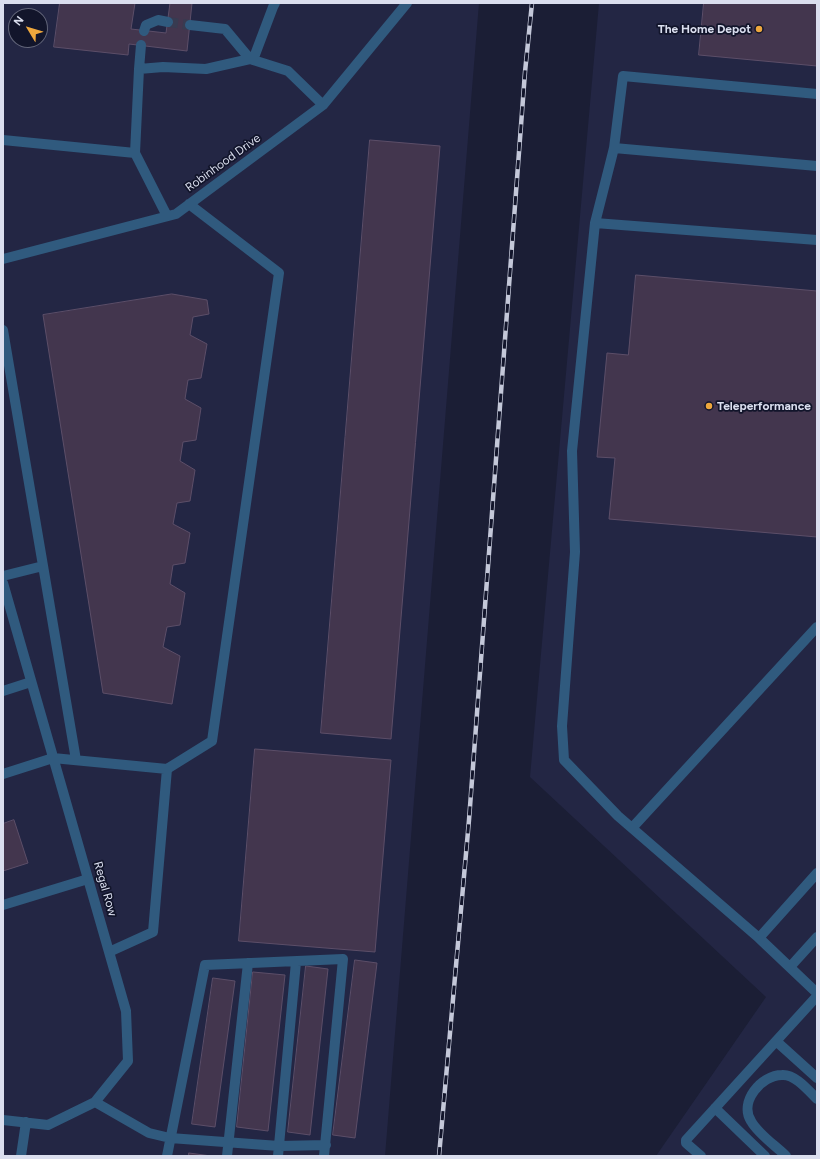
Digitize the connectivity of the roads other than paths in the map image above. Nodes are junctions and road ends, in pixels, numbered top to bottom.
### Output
1 (275, 3) edge
2 (407, 3) edge
3 (168, 22) tunnel mouth
4 (190, 25) tunnel mouth
5 (144, 31) dead end
6 (141, 45) dead end
7 (252, 59) junction
8 (139, 69) junction
9 (817, 94) edge
10 (323, 106) junction
11 (3, 140) edge
12 (614, 148) junction
13 (135, 153) junction
14 (817, 166) edge
15 (189, 204) junction
16 (167, 216) junction
17 (595, 223) junction
18 (817, 240) edge
19 (3, 259) edge
20 (3, 330) edge
21 (6, 367) edge
22 (43, 566) junction
23 (3, 576) edge
24 (3, 583) edge
25 (817, 627) edge
26 (31, 682) junction
27 (3, 691) edge
28 (53, 758) junction
29 (76, 760) junction
30 (167, 769) junction
31 (3, 774) edge
32 (632, 828) junction
33 (817, 873) edge
34 (88, 879) junction
35 (3, 905) edge
36 (817, 937) edge
37 (759, 938) junction
38 (109, 952) junction
39 (296, 962) junction
40 (248, 963) junction
41 (790, 967) junction
42 (817, 994) edge
43 (776, 1042) junction
44 (817, 1078) edge
45 (817, 1099) edge
46 (95, 1102) junction
47 (715, 1108) junction
48 (3, 1120) edge
49 (26, 1122) junction
50 (170, 1138) junction
51 (229, 1142) junction
52 (326, 1145) junction
53 (278, 1151) edge
54 (21, 1156) edge
55 (167, 1156) edge
56 (227, 1156) edge
57 (324, 1156) edge
58 (701, 1156) edge
59 (765, 1156) edge
60 (786, 1156) edge

1 - 7 street
2 - 10 street, Robinhood Drive
3 - 5 street
4 - 7 street
6 - 8 street
7 - 8 street
7 - 10 street
8 - 13 street
9 - 12 street
10 - 15 street, Robinhood Drive
11 - 13 street
12 - 14 street
12 - 17 street
13 - 16 street
15 - 16 street, Robinhood Drive
15 - 30 street
16 - 19 street, Robinhood Drive
17 - 18 street
17 - 32 street
20 - 21 street
21 - 22 street
22 - 23 street
22 - 29 street
24 - 26 street, Regal Row
25 - 32 street
26 - 27 street
26 - 28 street, Regal Row
28 - 29 street
28 - 31 street
28 - 34 street, Regal Row
29 - 30 street
30 - 38 street
32 - 37 street
33 - 37 street
34 - 35 street
34 - 38 street, Regal Row
36 - 41 street
37 - 41 street
38 - 46 street, Regal Row
39 - 40 street
39 - 52 street
39 - 53 street
40 - 50 street
40 - 51 street
41 - 42 street
42 - 43 street
43 - 44 street
43 - 47 street
45 - 60 street
46 - 49 street, Regal Row
46 - 50 street
47 - 58 street
47 - 59 street
48 - 49 street, Regal Row
49 - 54 street
50 - 51 street
50 - 55 street
51 - 53 street
51 - 56 street
52 - 53 street
52 - 57 street

